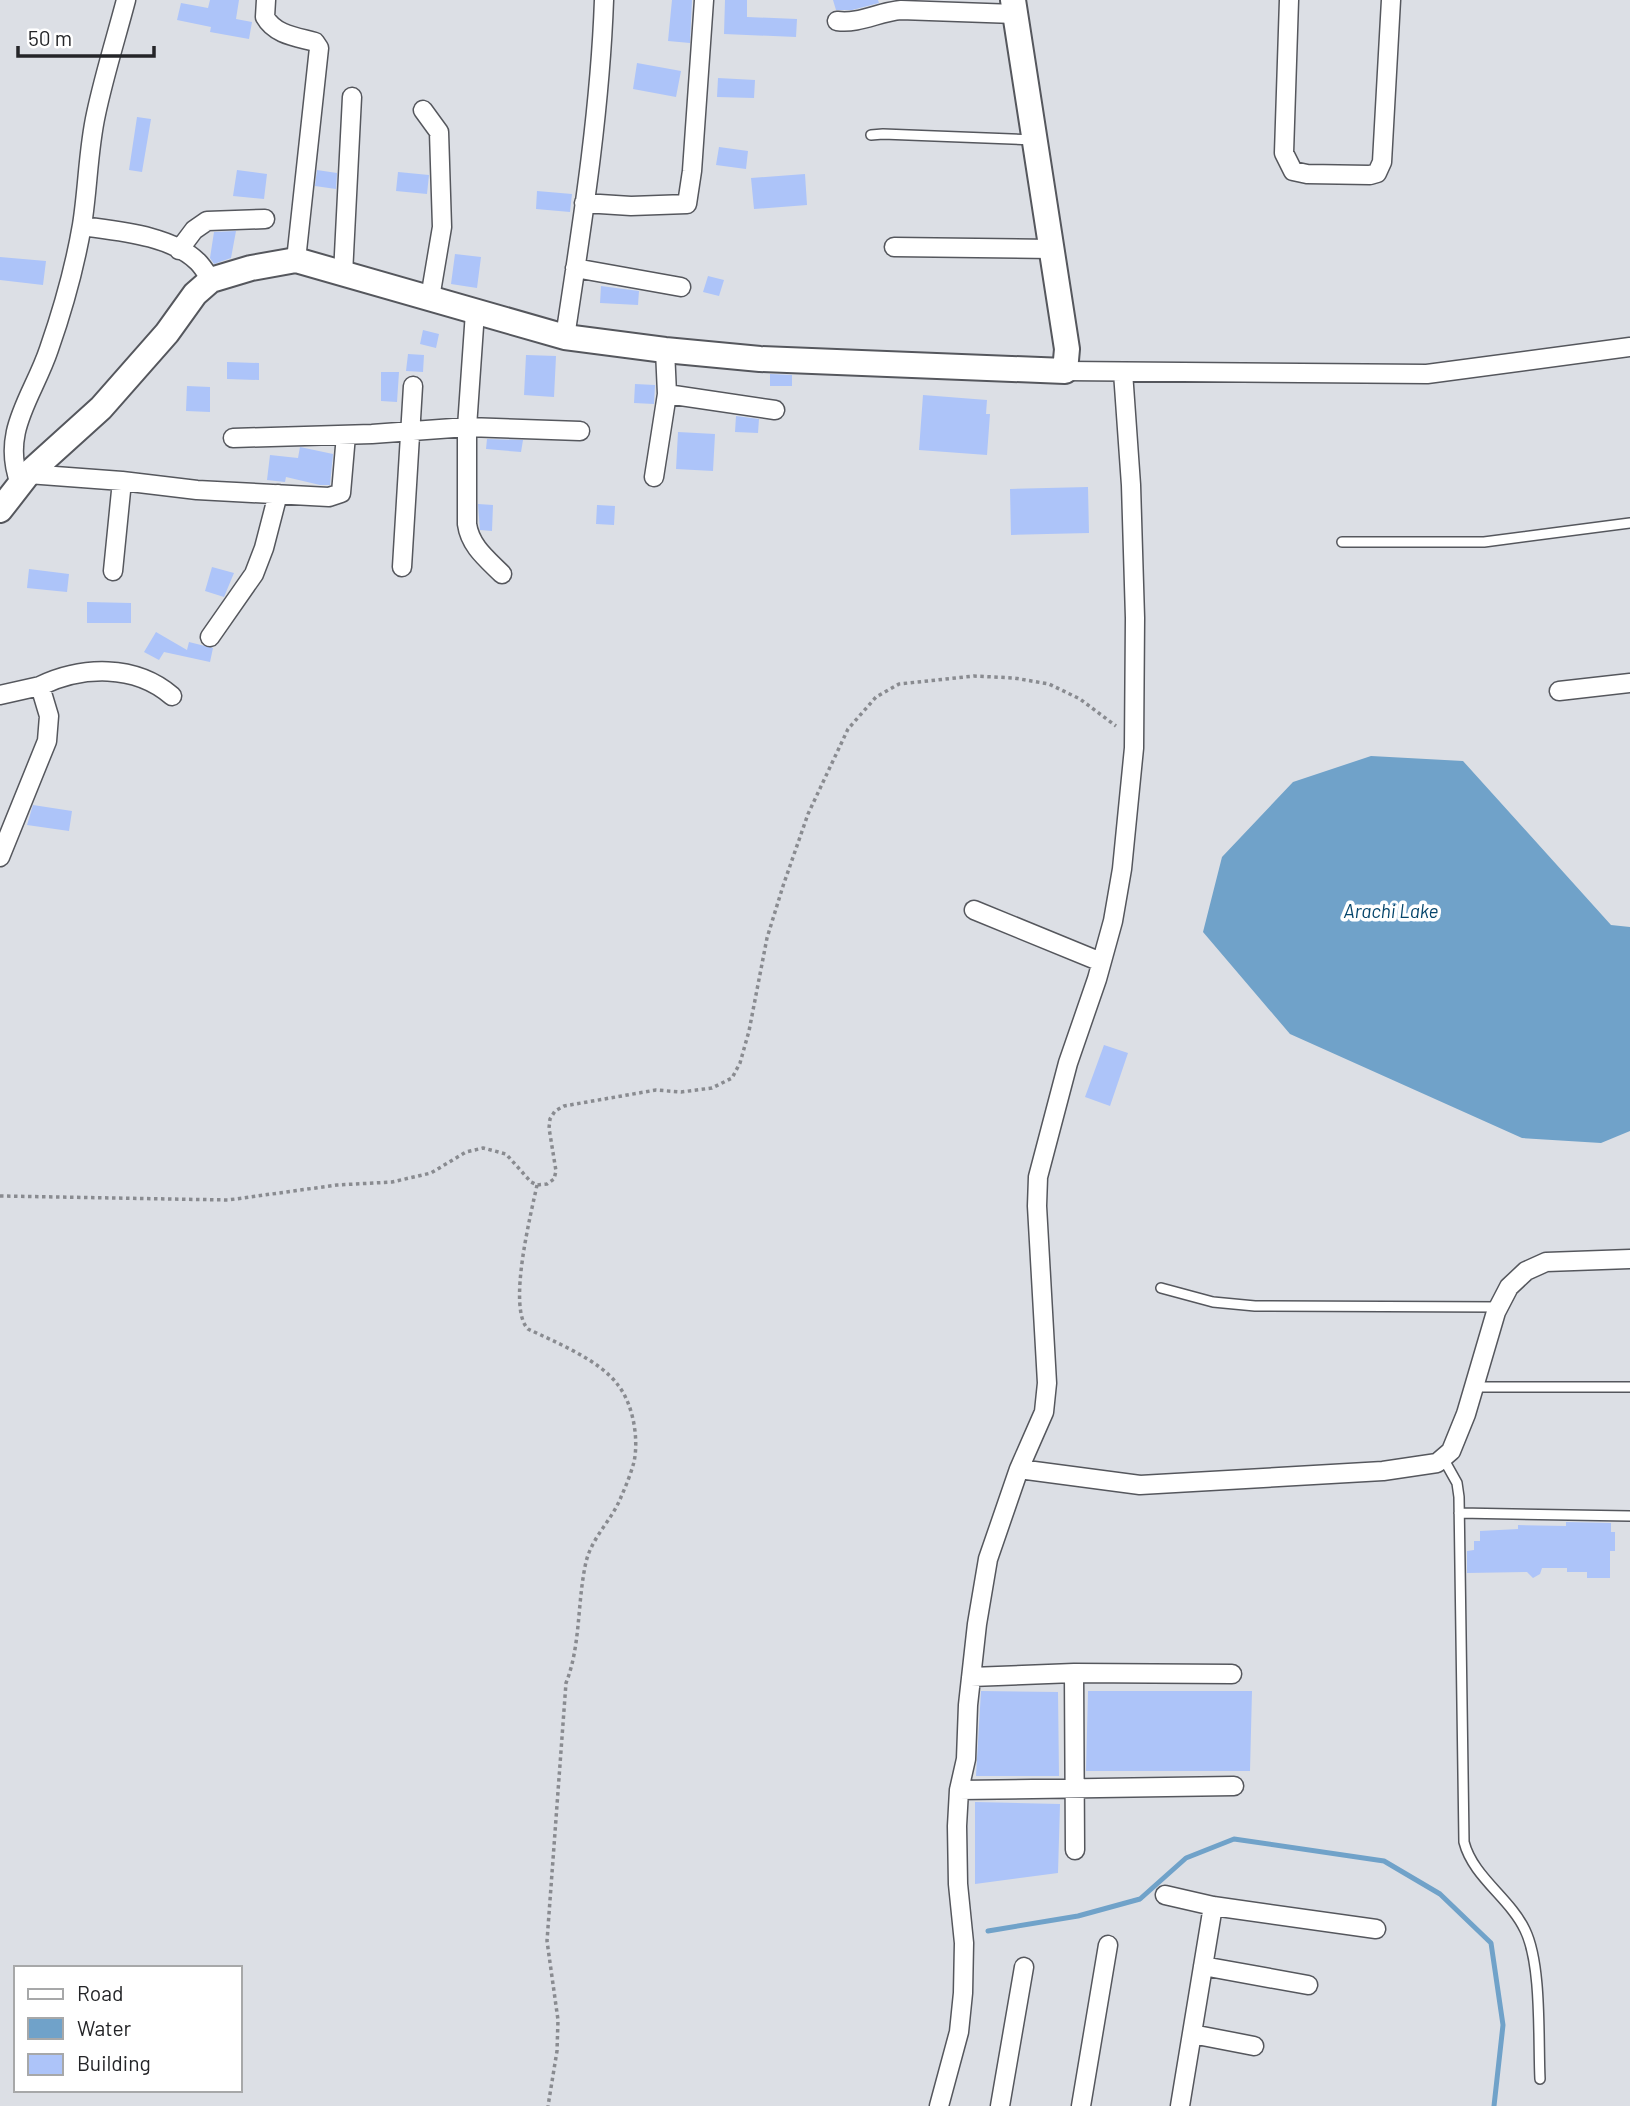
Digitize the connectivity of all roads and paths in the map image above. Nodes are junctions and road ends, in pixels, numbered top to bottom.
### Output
1 (126, 0) edge
2 (266, 0) edge
3 (604, 0) edge
4 (704, 0) edge
5 (1289, 0) edge
6 (1391, 0) edge
7 (1014, 7) edge
8 (836, 21) dead end
9 (352, 97) dead end
10 (423, 110) dead end
11 (871, 135) dead end
12 (1034, 140) junction
13 (584, 203) junction
14 (265, 219) dead end
15 (82, 226) junction
16 (894, 247) dead end
17 (1052, 249) junction
18 (179, 250) junction
19 (296, 260) junction
20 (575, 268) junction
21 (343, 274) junction
22 (211, 280) junction
23 (681, 287) dead end
24 (430, 298) junction
25 (475, 313) junction
26 (565, 337) junction
27 (1630, 347) edge
28 (665, 350) junction
29 (1065, 371) junction
30 (1123, 372) junction
31 (414, 386) dead end
32 (667, 394) junction
33 (775, 410) dead end
34 (467, 427) junction
35 (411, 431) junction
36 (580, 431) dead end
37 (346, 435) junction
38 (233, 438) dead end
39 (654, 477) dead end
40 (24, 479) junction
41 (122, 481) junction
42 (278, 494) junction
43 (0, 509) edge
44 (1630, 523) edge
45 (1342, 542) dead end
46 (402, 566) dead end
47 (113, 571) dead end
48 (502, 574) dead end
49 (210, 637) dead end
50 (1630, 683) edge
51 (40, 686) junction
52 (1559, 691) dead end
53 (0, 695) edge
54 (172, 696) dead end
55 (1134, 739) junction
56 (0, 857) edge
57 (974, 910) dead end
58 (1101, 962) junction
59 (537, 1185) junction
60 (0, 1196) edge
61 (1630, 1259) edge
62 (1161, 1288) dead end
63 (1499, 1307) junction
64 (1474, 1387) junction
65 (1630, 1387) edge
66 (1443, 1458) junction
67 (1019, 1469) junction
68 (1459, 1513) junction
69 (1630, 1516) edge
70 (1074, 1673) junction
71 (1232, 1674) dead end
72 (971, 1677) junction
73 (1234, 1786) dead end
74 (1075, 1788) junction
75 (959, 1790) junction
76 (1075, 1850) dead end
77 (1166, 1895) dead end
78 (1213, 1906) junction
79 (1376, 1929) dead end
80 (1108, 1945) dead end
81 (1203, 1966) junction
82 (1024, 1967) dead end
83 (1308, 1985) dead end
84 (1192, 2034) junction
85 (1254, 2046) dead end
86 (1540, 2079) dead end
87 (548, 2106) edge
88 (939, 2106) edge
89 (1000, 2106) edge
90 (1081, 2106) edge
91 (1180, 2106) edge

1 - 15 street
2 - 19 street
3 - 13 street
4 - 13 street
5 - 6 street
7 - 8 street
7 - 12 street
9 - 21 street
10 - 24 street
11 - 12 lane
12 - 17 street
13 - 20 street
14 - 18 street
15 - 18 street
15 - 40 street
16 - 17 street
17 - 29 street
18 - 22 street
19 - 21 street
19 - 22 street
20 - 23 street
20 - 26 street
21 - 24 street
22 - 40 street
24 - 25 street
25 - 26 street
25 - 34 street
26 - 28 street
27 - 30 street
28 - 29 street
28 - 32 street
29 - 30 street
30 - 55 street
31 - 35 street
32 - 33 street
32 - 39 street
34 - 35 street
34 - 36 street
34 - 48 street
35 - 37 street
35 - 46 street
37 - 38 street
37 - 42 street
40 - 41 street
40 - 43 street
41 - 42 street
41 - 47 street
42 - 49 street
44 - 45 lane
50 - 52 street
51 - 53 street
51 - 54 street
51 - 56 street
55 - 58 street
55 - 59 path
57 - 58 street
58 - 67 street
59 - 60 path
59 - 87 path
61 - 63 street
62 - 63 lane
63 - 64 street
64 - 65 lane
64 - 66 street
66 - 67 street
66 - 68 lane
67 - 72 street
68 - 69 lane
68 - 86 lane
70 - 71 street
70 - 72 street
70 - 74 street
72 - 75 street
73 - 74 street
74 - 75 street
74 - 76 street
75 - 88 street
77 - 78 street
78 - 79 street
78 - 81 street
80 - 90 street
81 - 83 street
81 - 84 street
82 - 89 street
84 - 85 street
84 - 91 street

